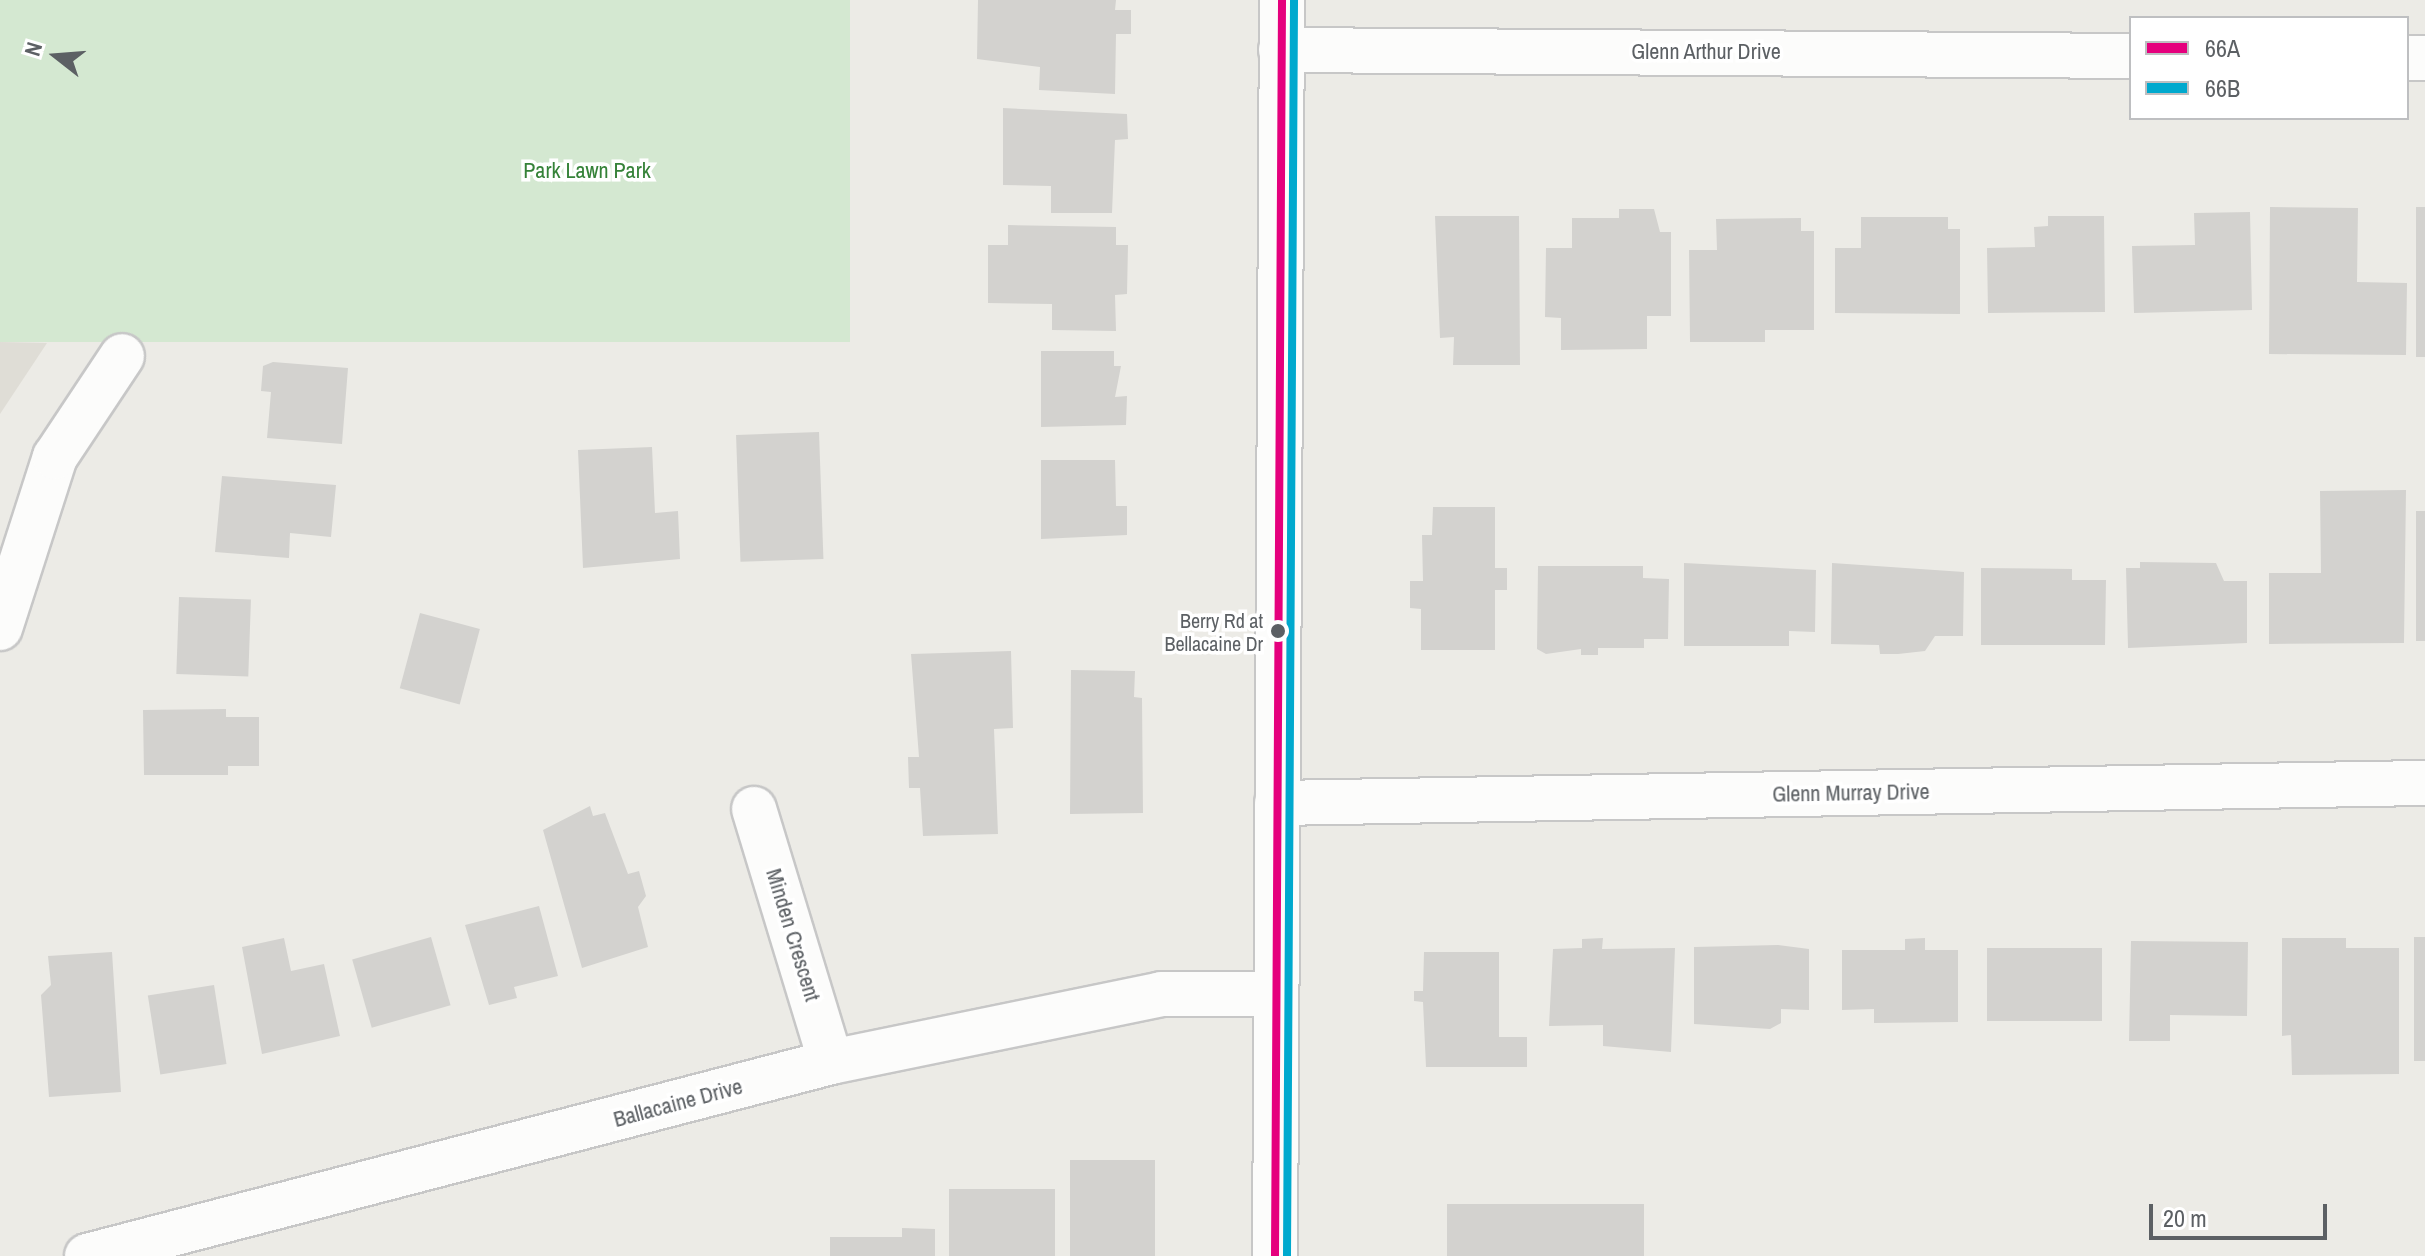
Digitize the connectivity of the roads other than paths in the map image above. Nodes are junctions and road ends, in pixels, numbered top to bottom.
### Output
1 (1282, 0) edge
2 (1281, 50) junction
3 (2129, 56) edge
4 (122, 356) dead end
5 (0, 628) edge
6 (2425, 783) edge
7 (1277, 803) junction
8 (754, 809) dead end
9 (1275, 994) junction
10 (831, 1062) junction
11 (87, 1256) edge
12 (1275, 1256) edge

1 - 2 street
2 - 3 street, Glenn Arthur Drive
2 - 7 street
4 - 5 street
6 - 7 street, Glenn Murray Drive
7 - 9 street
8 - 10 street, Minden Crescent
9 - 10 street, Ballacaine Drive
9 - 12 street
10 - 11 street, Ballacaine Drive

